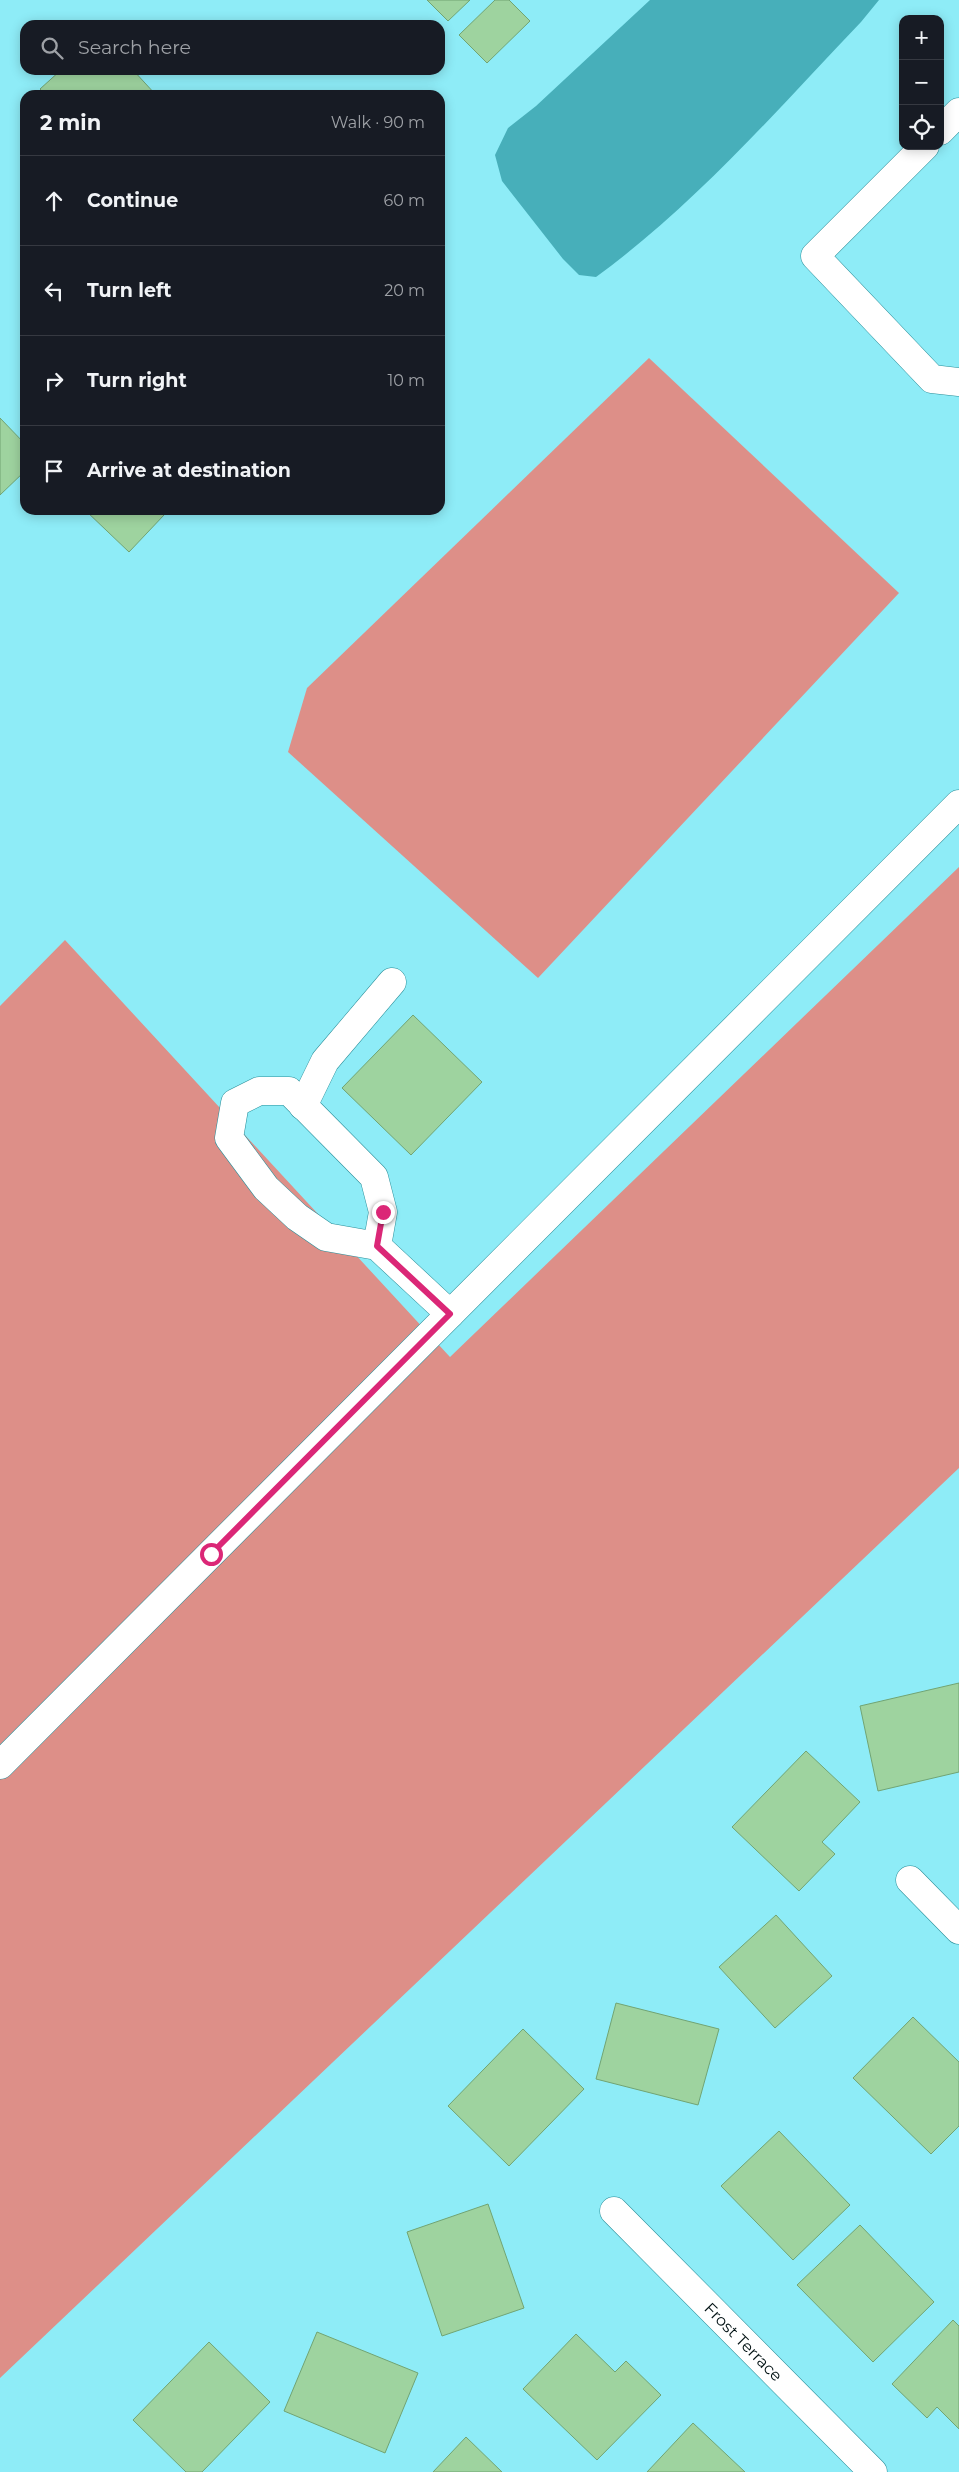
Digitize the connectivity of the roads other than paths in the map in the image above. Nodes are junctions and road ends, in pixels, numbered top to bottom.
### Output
1 (959, 112) edge
2 (944, 127) edge
3 (921, 150) edge
4 (959, 382) edge
5 (959, 804) edge
6 (392, 982) dead end
7 (303, 1106) junction
8 (377, 1246) junction
9 (450, 1314) junction
10 (0, 1765) edge
11 (910, 1880) dead end
12 (959, 1930) edge
13 (614, 2211) dead end
14 (873, 2472) edge

1 - 2 street
3 - 4 street
5 - 9 street
6 - 7 street
7 - 8 street
7 - 8 street
8 - 9 street
9 - 10 street
11 - 12 street
13 - 14 street, Frost Terrace

